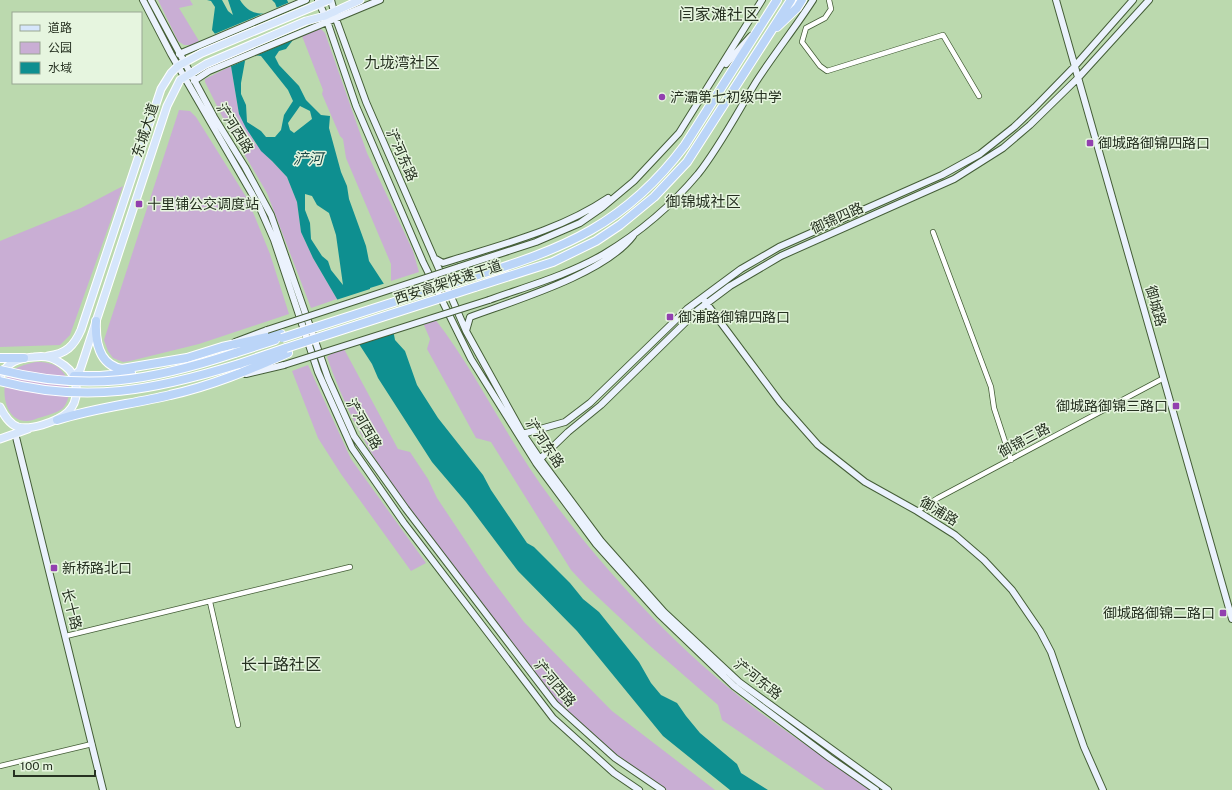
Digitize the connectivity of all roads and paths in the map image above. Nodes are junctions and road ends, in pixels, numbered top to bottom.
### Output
1 (143, 0) edge
2 (151, 0) edge
3 (306, 0) edge
4 (330, 0) edge
5 (360, 0) edge
6 (380, 0) edge
7 (762, 0) edge
8 (777, 0) edge
9 (791, 0) edge
10 (802, 0) edge
11 (812, 0) edge
12 (829, 0) edge
13 (1056, 0) edge
14 (1133, 0) edge
15 (1149, 0) edge
16 (319, 2) edge
17 (335, 11) junction
18 (326, 19) junction
19 (336, 19) junction
20 (765, 20) junction
21 (768, 35) junction
22 (201, 49) junction
23 (179, 54) junction
24 (181, 64) junction
25 (1074, 67) junction
26 (191, 73) junction
27 (716, 75) junction
28 (184, 76) junction
29 (1078, 78) junction
30 (194, 81) junction
31 (979, 96) dead end
32 (634, 181) junction
33 (637, 231) junction
34 (934, 232) dead end
35 (434, 258) junction
36 (702, 297) junction
37 (706, 303) junction
38 (96, 321) junction
39 (466, 331) junction
40 (281, 336) junction
41 (222, 347) junction
42 (287, 351) junction
43 (48, 356) junction
44 (0, 358) edge
45 (24, 358) junction
46 (187, 358) junction
47 (0, 370) edge
48 (74, 376) junction
49 (235, 376) junction
50 (0, 377) edge
51 (1162, 379) junction
52 (0, 381) edge
53 (0, 407) edge
54 (58, 420) junction
55 (34, 427) junction
56 (15, 433) junction
57 (520, 435) junction
58 (0, 439) edge
59 (1011, 460) junction
60 (538, 461) junction
61 (917, 511) junction
62 (350, 567) dead end
63 (210, 602) junction
64 (1232, 619) edge
65 (66, 636) junction
66 (238, 725) dead end
67 (92, 744) junction
68 (0, 766) edge
69 (103, 790) edge
70 (639, 790) edge
71 (662, 790) edge
72 (876, 790) edge
73 (888, 790) edge
74 (1103, 790) edge

1 - 24 main road, 浐河西路
2 - 23 main road, 浐河西路
3 - 22 main road
4 - 16 main road, 东城大道
4 - 17 main road, 浐河东路
5 - 17 main road
6 - 19 main road
7 - 27 main road
8 - 20 highway, 西安高架快速干道
9 - 21 highway, 西安高架快速干道
10 - 21 highway
11 - 33 main road
12 - 31 street
13 - 25 main road, 御城路
14 - 25 main road, 御锦四路
15 - 29 main road, 御锦四路
16 - 18 main road, 浐河东路
16 - 22 main road, 东城大道
17 - 18 main road
17 - 19 main road, 浐河东路
18 - 19 main road
18 - 26 main road
18 - 30 main road
18 - 57 main road, 浐河东路
19 - 35 main road, 浐河东路
20 - 27 main road
20 - 40 highway, 西安高架快速干道, bridge
21 - 42 highway, 西安高架快速干道, bridge
22 - 23 main road
22 - 24 main road, 东城大道
23 - 24 main road, 浐河西路
24 - 26 main road, 浐河西路
24 - 28 main road, 浐河西路
24 - 43 main road, 东城大道
25 - 29 main road, 御城路
25 - 36 main road, 御锦四路
26 - 28 main road
26 - 30 main road, 浐河西路
27 - 32 main road
28 - 38 main road, 东城大道
28 - 70 main road, 浐河西路
29 - 37 main road, 御锦四路
29 - 51 main road, 御城路
30 - 71 main road, 浐河西路
32 - 35 main road
32 - 41 main road, bridge
33 - 39 main road
33 - 49 main road, bridge
34 - 59 street
35 - 39 main road, 浐河东路
36 - 37 main road, 御浦路
36 - 57 main road, 御锦四路
37 - 60 main road, 御锦四路
37 - 61 main road, 御浦路
38 - 46 highway
38 - 48 main road, 东城大道
39 - 57 main road, 浐河东路
40 - 41 highway
40 - 47 highway, 西安高架快速干道, bridge
41 - 46 highway
42 - 49 highway
42 - 52 highway, 西安高架快速干道, bridge
43 - 45 main road, 东城大道
43 - 48 main road
44 - 45 highway
45 - 50 main road
46 - 48 highway
48 - 54 main road
49 - 54 highway
51 - 59 street, 御锦三路
51 - 64 main road, 御城路
53 - 55 main road
54 - 55 main road
55 - 56 main road
56 - 58 main road
56 - 65 main road, 长十路
57 - 60 main road, 浐河东路
59 - 61 street, 御锦三路
60 - 72 main road, 浐河东路
60 - 73 main road, 浐河东路
61 - 74 main road, 御浦路
62 - 63 street
63 - 65 street
63 - 66 street
65 - 67 main road, 长十路
67 - 68 street
67 - 69 main road, 长十路

